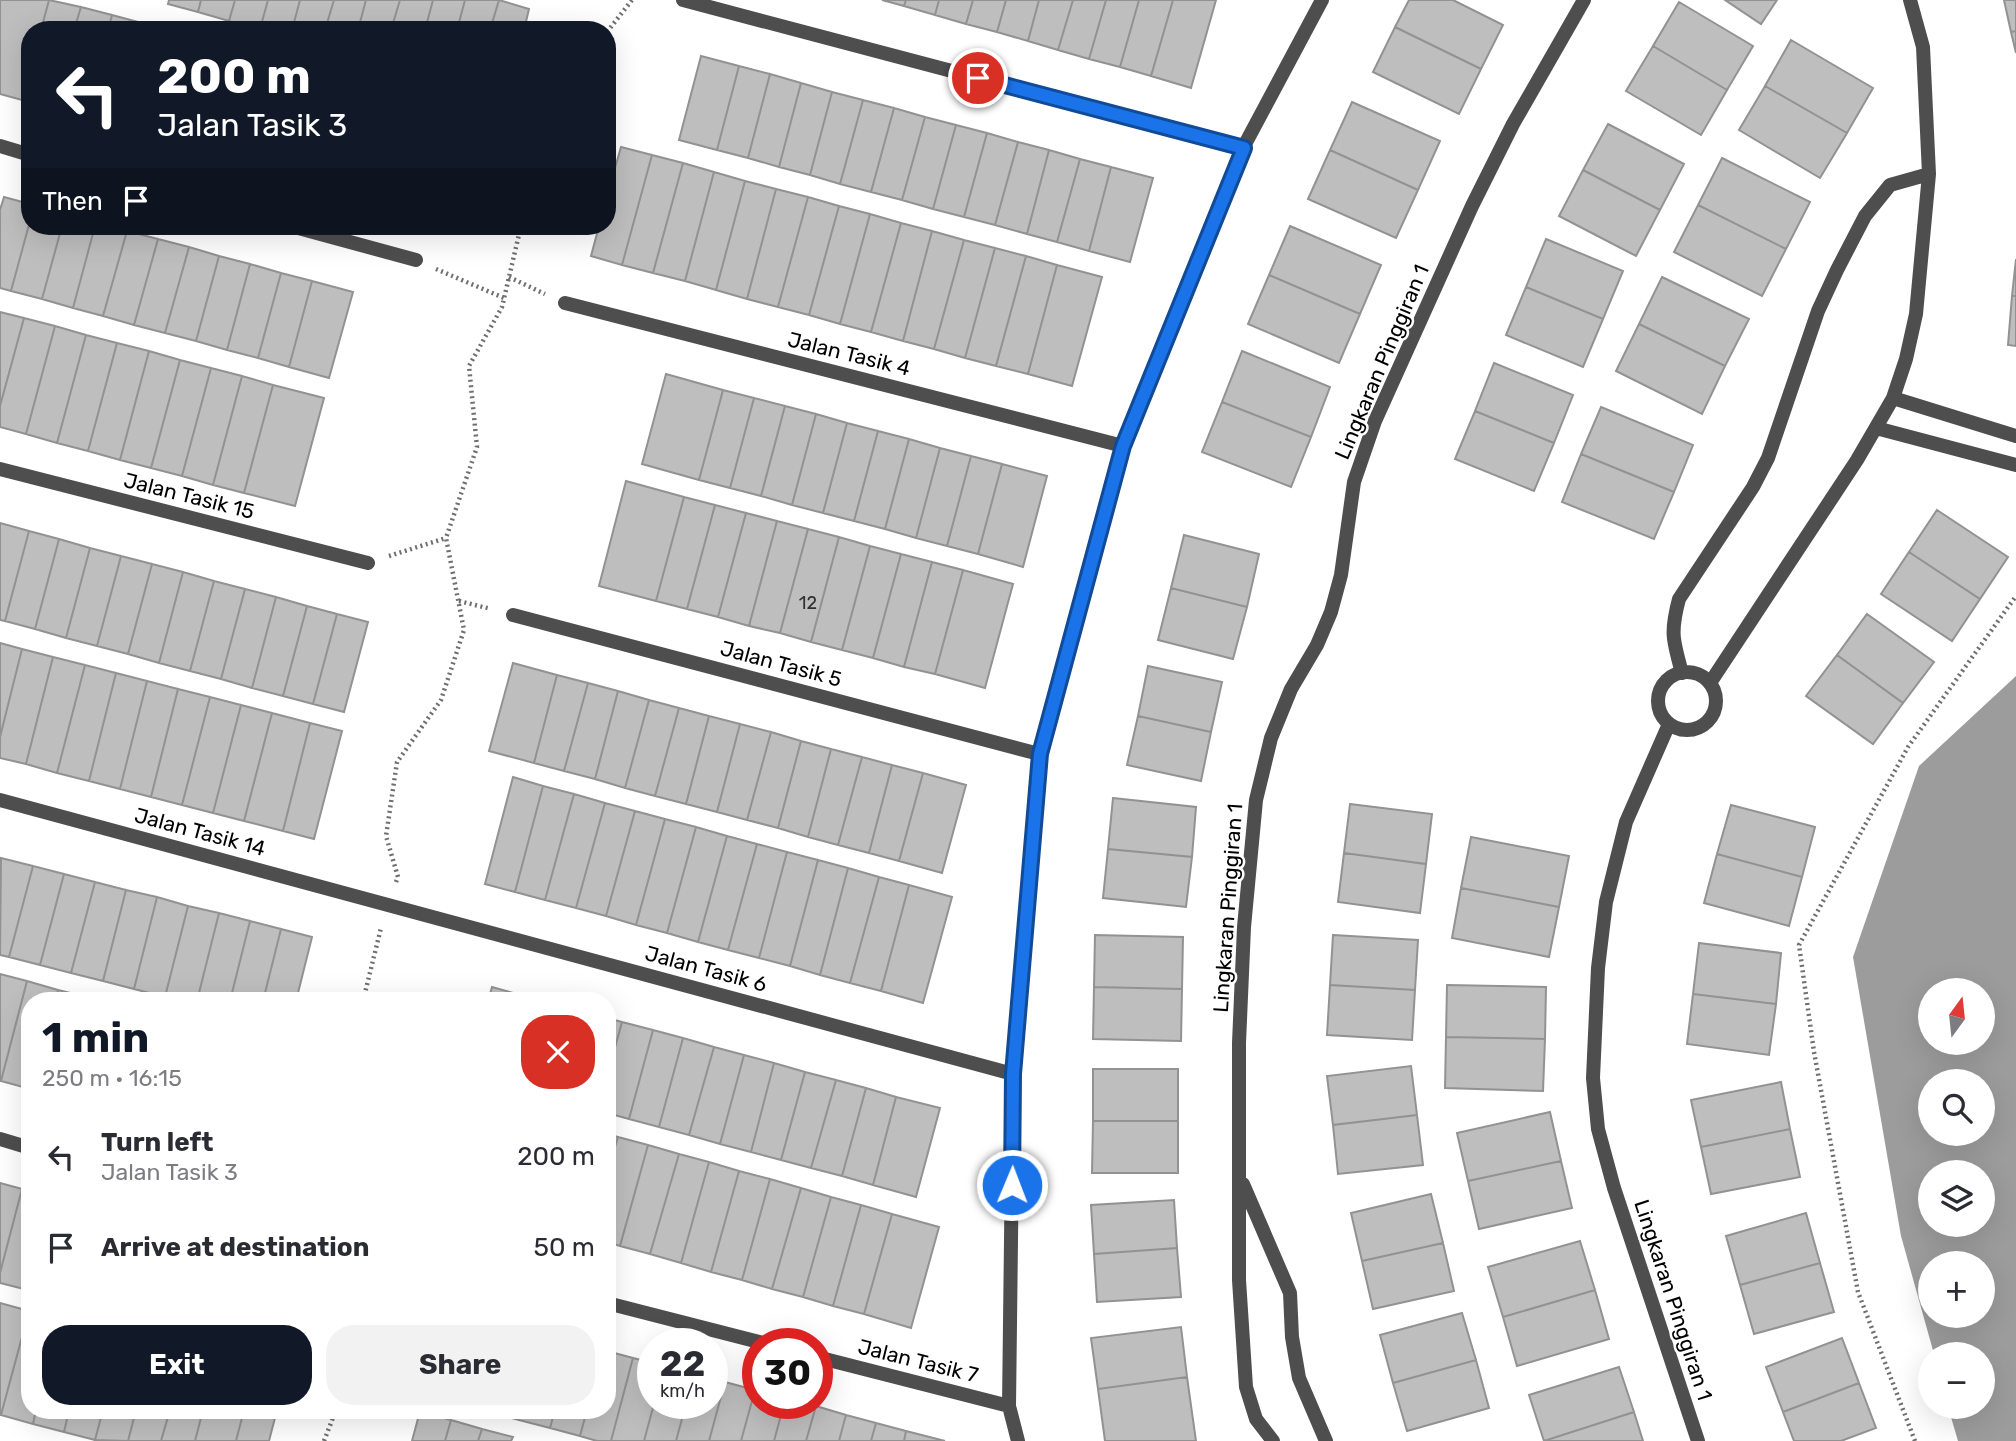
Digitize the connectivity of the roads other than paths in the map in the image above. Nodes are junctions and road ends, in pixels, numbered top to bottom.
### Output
1 (683, 0) edge
2 (1322, 0) edge
3 (1584, 0) edge
4 (1910, 0) edge
5 (0, 146) edge
6 (1244, 148) junction
7 (21, 152) edge
8 (1929, 174) junction
9 (324, 235) edge
10 (416, 260) road end
11 (565, 303) road end
12 (1893, 398) junction
13 (1876, 428) junction
14 (2016, 436) edge
15 (1123, 446) junction
16 (2016, 465) edge
17 (0, 469) edge
18 (368, 563) road end
19 (513, 615) road end
20 (1682, 673) junction
21 (1710, 683) junction
22 (1669, 724) junction
23 (1040, 754) junction
24 (0, 800) edge
25 (391, 898) joint
26 (1013, 1074) junction
27 (0, 1139) edge
28 (21, 1145) edge
29 (1240, 1176) junction
30 (616, 1305) edge
31 (742, 1338) edge
32 (833, 1361) edge
33 (1009, 1406) junction
34 (1018, 1441) edge
35 (1273, 1441) edge
36 (1326, 1441) edge
37 (1698, 1441) edge

1 - 6 street
2 - 6 street
3 - 29 street, Lingkaran Pinggiran 1
4 - 8 street
5 - 7 street
6 - 15 street
8 - 12 street
8 - 20 street
9 - 10 street
11 - 15 street, Jalan Tasik 4
12 - 13 street
12 - 14 street
13 - 16 street
13 - 21 street
15 - 23 street
17 - 18 street, Jalan Tasik 15
19 - 23 street, Jalan Tasik 5
20 - 21 street
20 - 22 street
21 - 22 street
22 - 37 street, Lingkaran Pinggiran 1
23 - 26 street
24 - 25 street, Jalan Tasik 14
25 - 26 street, Jalan Tasik 6
26 - 33 street
27 - 28 street
29 - 35 street, Lingkaran Pinggiran 1
29 - 36 street, Lingkaran Pinggiran 1
30 - 31 street
32 - 33 street, Jalan Tasik 7
33 - 34 street

